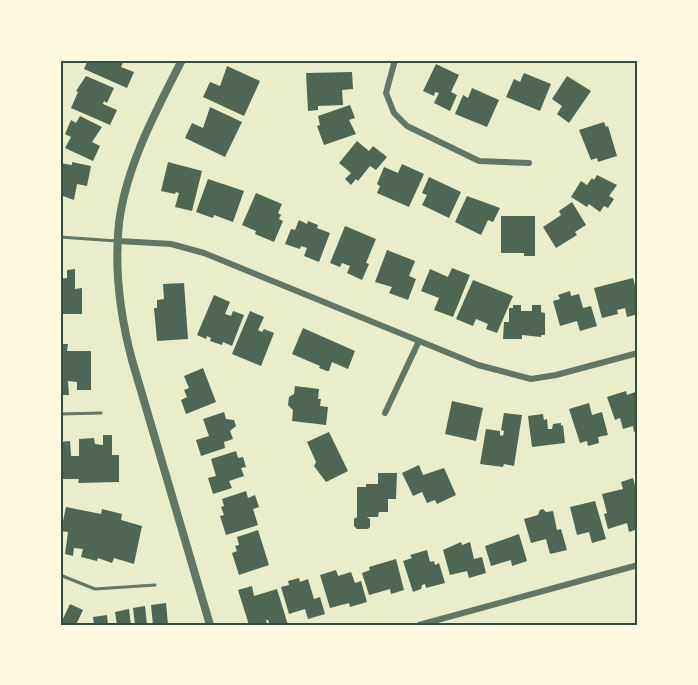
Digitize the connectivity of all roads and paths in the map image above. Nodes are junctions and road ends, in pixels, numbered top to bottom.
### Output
1 (182, 60) edge
2 (395, 60) edge
3 (529, 163) dead end
4 (60, 237) edge
5 (119, 241) junction
6 (419, 341) junction
7 (638, 353) edge
8 (101, 413) dead end
9 (386, 413) dead end
10 (60, 414) edge
11 (638, 565) edge
12 (60, 575) edge
13 (155, 585) dead end
14 (210, 625) edge
15 (419, 625) edge

1 - 5 street
2 - 3 street
4 - 5 lane
5 - 6 street
5 - 14 street
6 - 7 street
6 - 9 street
8 - 10 lane
11 - 15 street
12 - 13 lane

